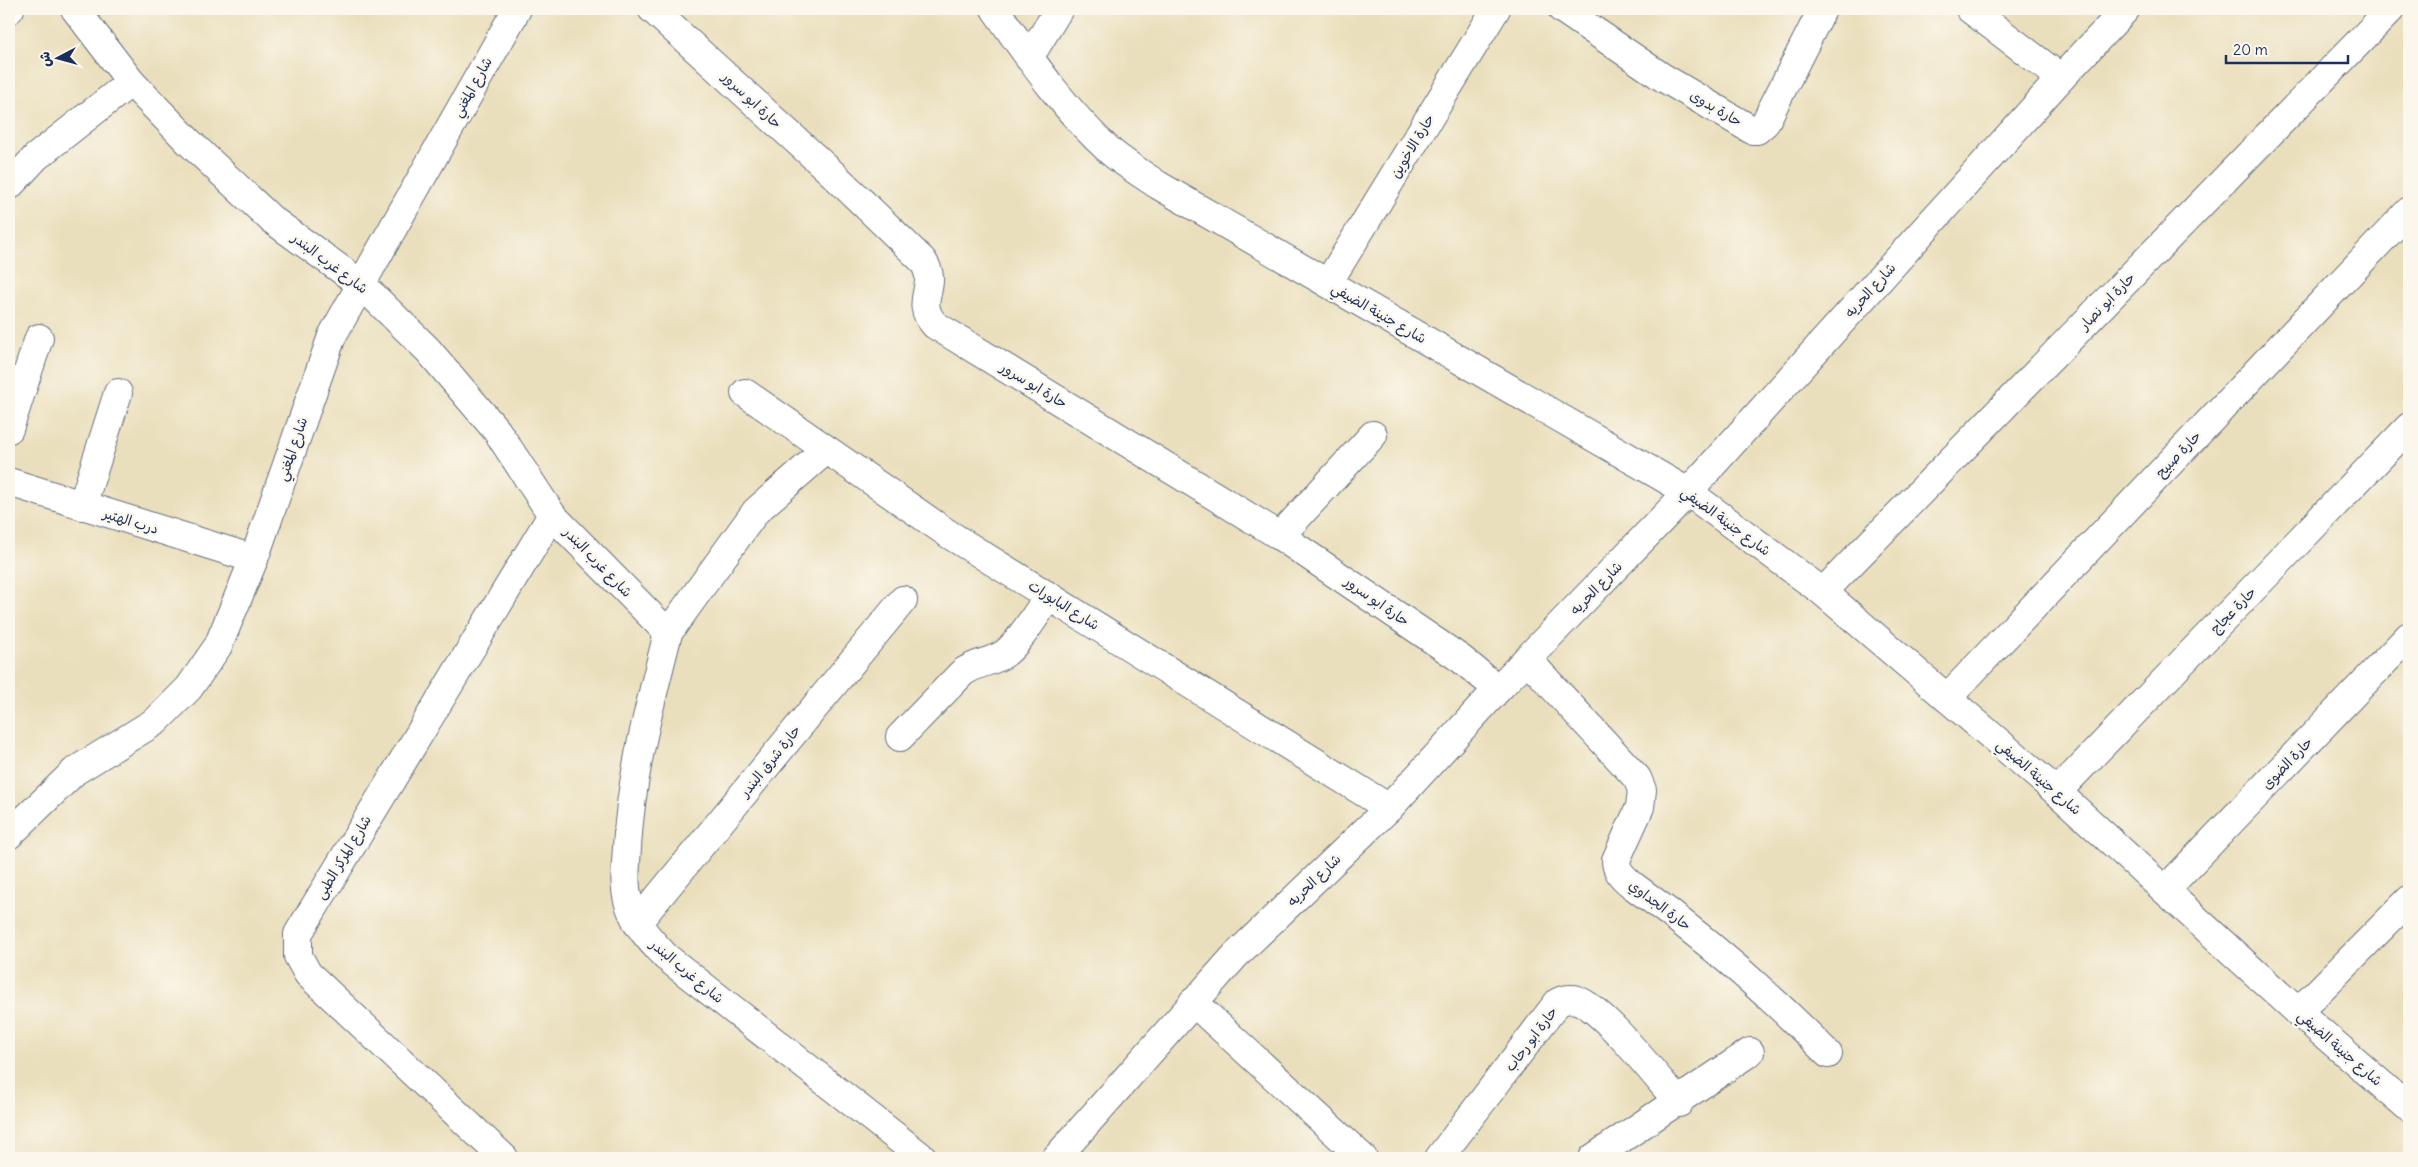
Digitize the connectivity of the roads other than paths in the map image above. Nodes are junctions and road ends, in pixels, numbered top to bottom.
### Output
1 (75, 9) edge
2 (517, 9) edge
3 (652, 9) edge
4 (995, 9) edge
5 (1059, 9) edge
6 (1496, 9) edge
7 (1562, 9) edge
8 (1970, 9) edge
9 (2126, 9) edge
10 (2391, 9) edge
11 (1822, 10) edge
12 (1029, 58) junction
13 (2061, 78) junction
14 (131, 82) junction
15 (9, 186) edge
16 (2409, 211) edge
17 (1328, 283) junction
18 (361, 284) junction
19 (39, 338) dead end
20 (118, 393) dead end
21 (745, 393) dead end
22 (2409, 427) edge
23 (9, 429) edge
24 (1373, 435) dead end
25 (826, 450) junction
26 (9, 482) edge
27 (1688, 492) junction
28 (82, 506) junction
29 (552, 515) junction
30 (1280, 536) junction
31 (254, 559) junction
32 (1823, 592) junction
33 (1049, 596) junction
34 (902, 600) dead end
35 (668, 633) junction
36 (2409, 636) edge
37 (1527, 659) junction
38 (1498, 690) junction
39 (1947, 698) junction
40 (900, 737) dead end
41 (2057, 792) junction
42 (1389, 808) junction
43 (9, 835) edge
44 (2165, 890) junction
45 (2409, 900) edge
46 (637, 922) junction
47 (1193, 1002) junction
48 (2298, 1012) junction
49 (1750, 1052) dead end
50 (1828, 1054) dead end
51 (1679, 1102) junction
52 (2409, 1108) edge
53 (504, 1158) edge
54 (923, 1158) edge
55 (1056, 1158) edge
56 (1363, 1158) edge
57 (1439, 1158) edge
58 (1594, 1158) edge

1 - 14 street, شارع غرب البندر
2 - 18 street, شارع المغني
3 - 30 street, حارة ابو سرور
4 - 12 street, شارع جنينة الضيفي
5 - 12 street
6 - 17 street, حارة الاخوين
7 - 11 street, حارة بدوى
8 - 13 street
9 - 13 street, شارع الحريه
10 - 32 street, حارة ابو نصار
12 - 17 street, شارع جنينة الضيفي
13 - 27 street, شارع الحريه
14 - 15 street
14 - 18 street, شارع غرب البندر
16 - 39 street, حارة صبيح
17 - 27 street, شارع جنينة الضيفي
18 - 29 street, شارع غرب البندر
18 - 31 street, شارع المغني
19 - 23 street
20 - 28 street
21 - 25 street, شارع البابورات
22 - 41 street, حارة عجاج
24 - 30 street
25 - 33 street, شارع البابورات
25 - 35 street
26 - 28 street, درب الهتير
27 - 32 street, شارع جنينة الضيفي
27 - 37 street, شارع الحريه
28 - 31 street, درب الهتير
29 - 35 street, شارع غرب البندر
29 - 53 street, شارع المركز الطبى
30 - 38 street, حارة ابو سرور
31 - 43 street, شارع المغني
32 - 39 street, شارع جنينة الضيفي
33 - 40 street
33 - 42 street, شارع البابورات
34 - 46 street, حارة شرق البندر
35 - 46 street, شارع غرب البندر
36 - 44 street, حارة الضوى
37 - 38 street, شارع الحريه
37 - 50 street, حارة الجداوي
38 - 42 street, شارع الحريه
39 - 41 street, شارع جنينة الضيفي
41 - 44 street, شارع جنينة الضيفي
42 - 47 street, شارع الحريه
44 - 48 street, شارع جنينة الضيفي
45 - 48 street
46 - 54 street, شارع غرب البندر
47 - 55 street, شارع الحريه
47 - 56 street
48 - 52 street, شارع جنينة الضيفي
49 - 51 street
51 - 57 street, حارة ابو رحاب
51 - 58 street

